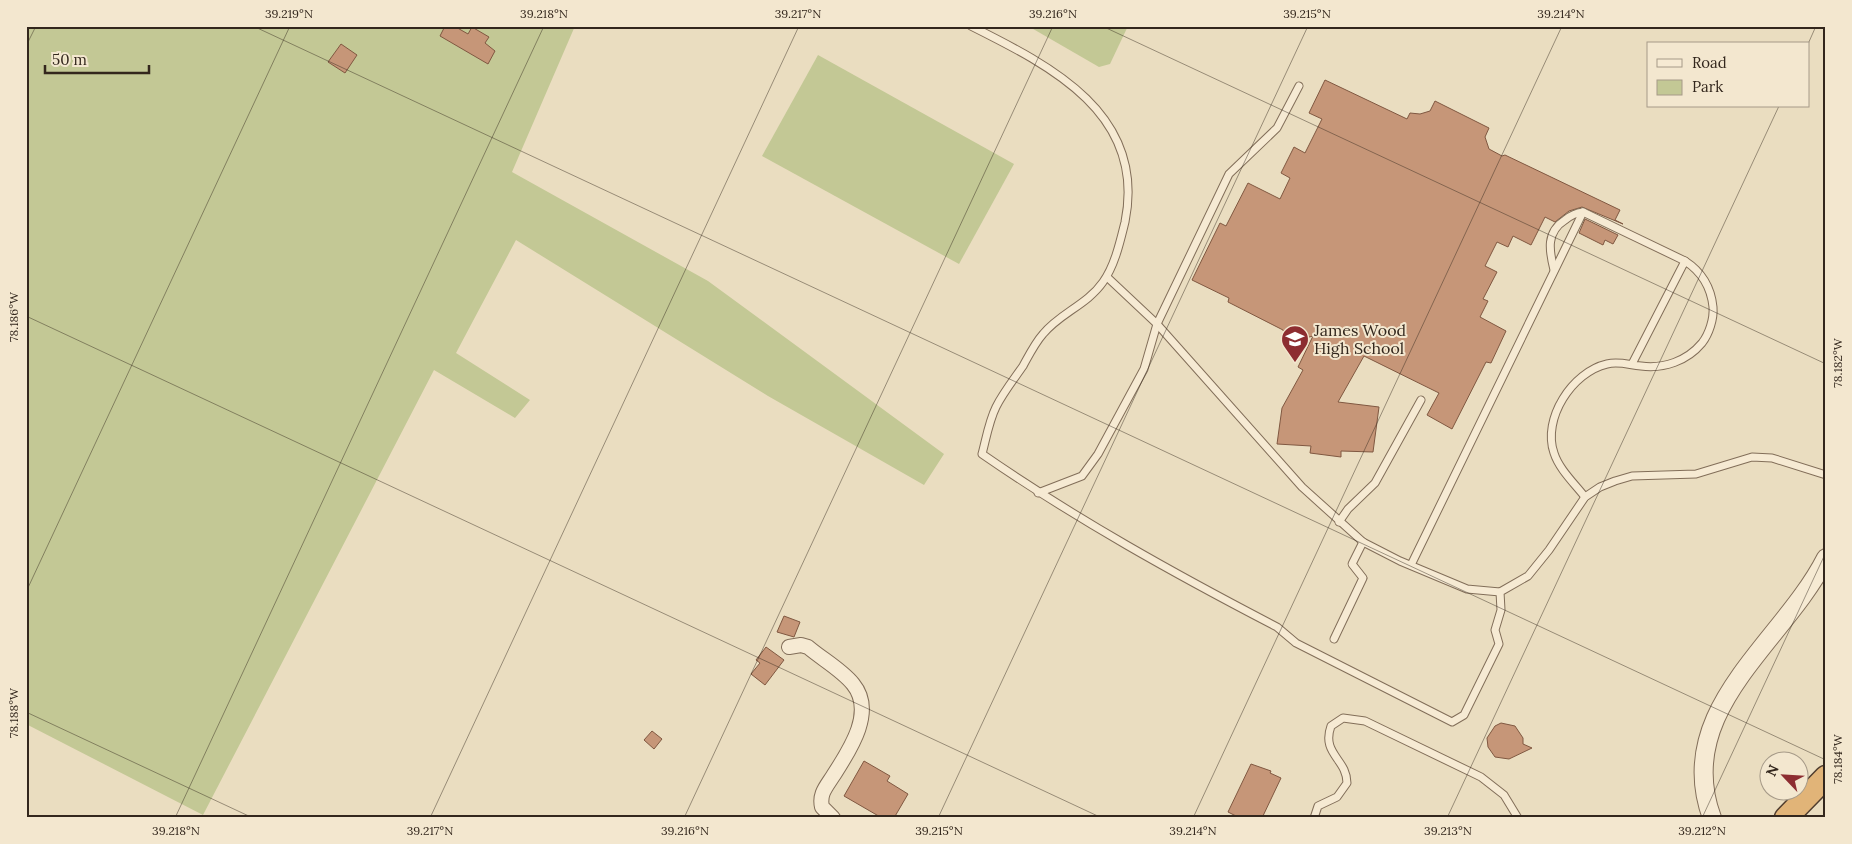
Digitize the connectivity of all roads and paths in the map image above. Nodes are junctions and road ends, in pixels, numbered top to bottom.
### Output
1 (971, 26) edge
2 (1298, 86) dead end
3 (1582, 212) junction
4 (1685, 261) junction
5 (1554, 270) junction
6 (1106, 277) junction
7 (1157, 324) junction
8 (1632, 364) junction
9 (1421, 400) dead end
10 (1826, 475) edge
11 (1038, 492) junction
12 (1584, 497) junction
13 (1339, 522) junction
14 (1363, 542) junction
15 (1826, 558) edge
16 (1411, 565) junction
17 (1500, 592) junction
18 (1334, 639) dead end
19 (789, 647) dead end
20 (1826, 777) edge
21 (1710, 817) edge
22 (832, 818) edge
23 (1314, 818) edge
24 (1518, 818) edge
25 (1786, 818) edge

1 - 6 lane
2 - 7 lane
3 - 4 lane
3 - 5 lane
3 - 5 lane
4 - 8 lane
4 - 8 lane
5 - 16 lane
6 - 7 lane
6 - 11 lane
7 - 11 lane
7 - 13 lane
8 - 12 lane
9 - 13 lane
10 - 12 lane
11 - 17 lane
12 - 17 lane
13 - 14 lane
14 - 16 lane
14 - 18 lane
15 - 21 street
16 - 17 lane
19 - 22 street
20 - 25 highway
23 - 24 lane

